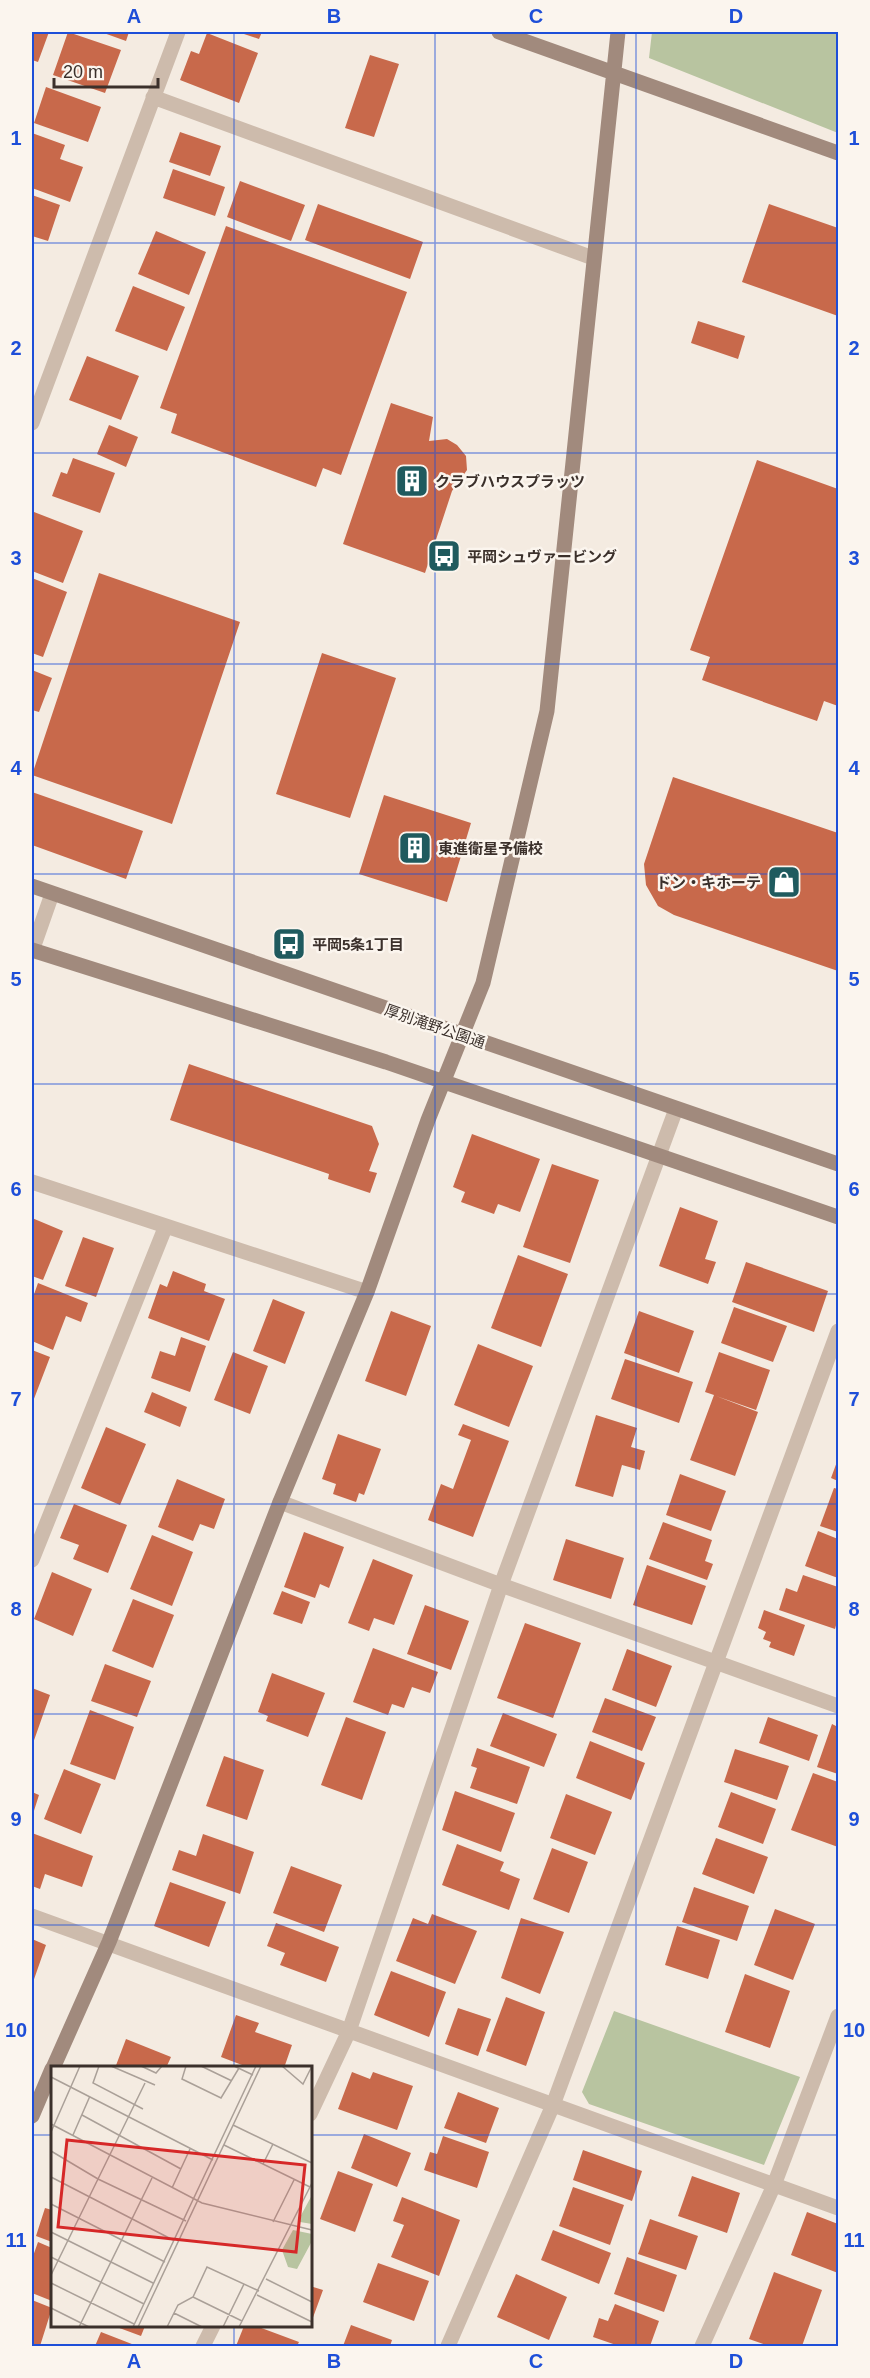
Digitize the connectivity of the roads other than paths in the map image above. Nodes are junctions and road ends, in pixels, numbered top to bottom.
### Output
1 (178, 32) edge
2 (499, 32) edge
3 (618, 32) edge
4 (615, 71) junction
5 (153, 96) junction
6 (838, 153) edge
7 (593, 258) junction
8 (32, 420) edge
9 (32, 886) edge
10 (52, 894) junction
11 (32, 951) edge
12 (462, 1036) junction
13 (444, 1082) junction
14 (676, 1109) junction
15 (657, 1154) junction
16 (838, 1164) edge
17 (32, 1182) edge
18 (838, 1217) edge
19 (165, 1228) junction
20 (367, 1292) junction
21 (838, 1331) edge
22 (280, 1502) junction
23 (32, 1560) edge
24 (501, 1585) junction
25 (718, 1662) junction
26 (838, 1706) edge
27 (32, 1916) edge
28 (109, 1942) junction
29 (838, 2016) edge
30 (349, 2031) junction
31 (54, 2066) edge
32 (51, 2073) edge
33 (553, 2105) junction
34 (312, 2110) edge
35 (32, 2116) edge
36 (774, 2185) junction
37 (838, 2208) edge
38 (212, 2327) edge
39 (203, 2346) edge
40 (448, 2346) edge
41 (702, 2346) edge

1 - 5 street
2 - 4 street
3 - 4 street
4 - 6 street
4 - 7 street
5 - 7 street
5 - 8 street
7 - 12 street
9 - 10 street, 厚別滝野公園通
10 - 11 street
10 - 12 street, 厚別滝野公園通
11 - 13 street
12 - 13 street
12 - 14 street, 厚別滝野公園通
13 - 15 street
13 - 20 street
14 - 15 street
14 - 16 street, 厚別滝野公園通
15 - 18 street
15 - 24 street
17 - 19 street
19 - 20 street
19 - 23 street
20 - 22 street
21 - 25 street
22 - 24 street
22 - 28 street
24 - 25 street
24 - 30 street
25 - 26 street
25 - 33 street
27 - 28 street
28 - 30 street
28 - 31 street
29 - 36 street
30 - 33 street
30 - 34 street
32 - 35 street
33 - 36 street
33 - 40 street
36 - 37 street
36 - 41 street
38 - 39 street

